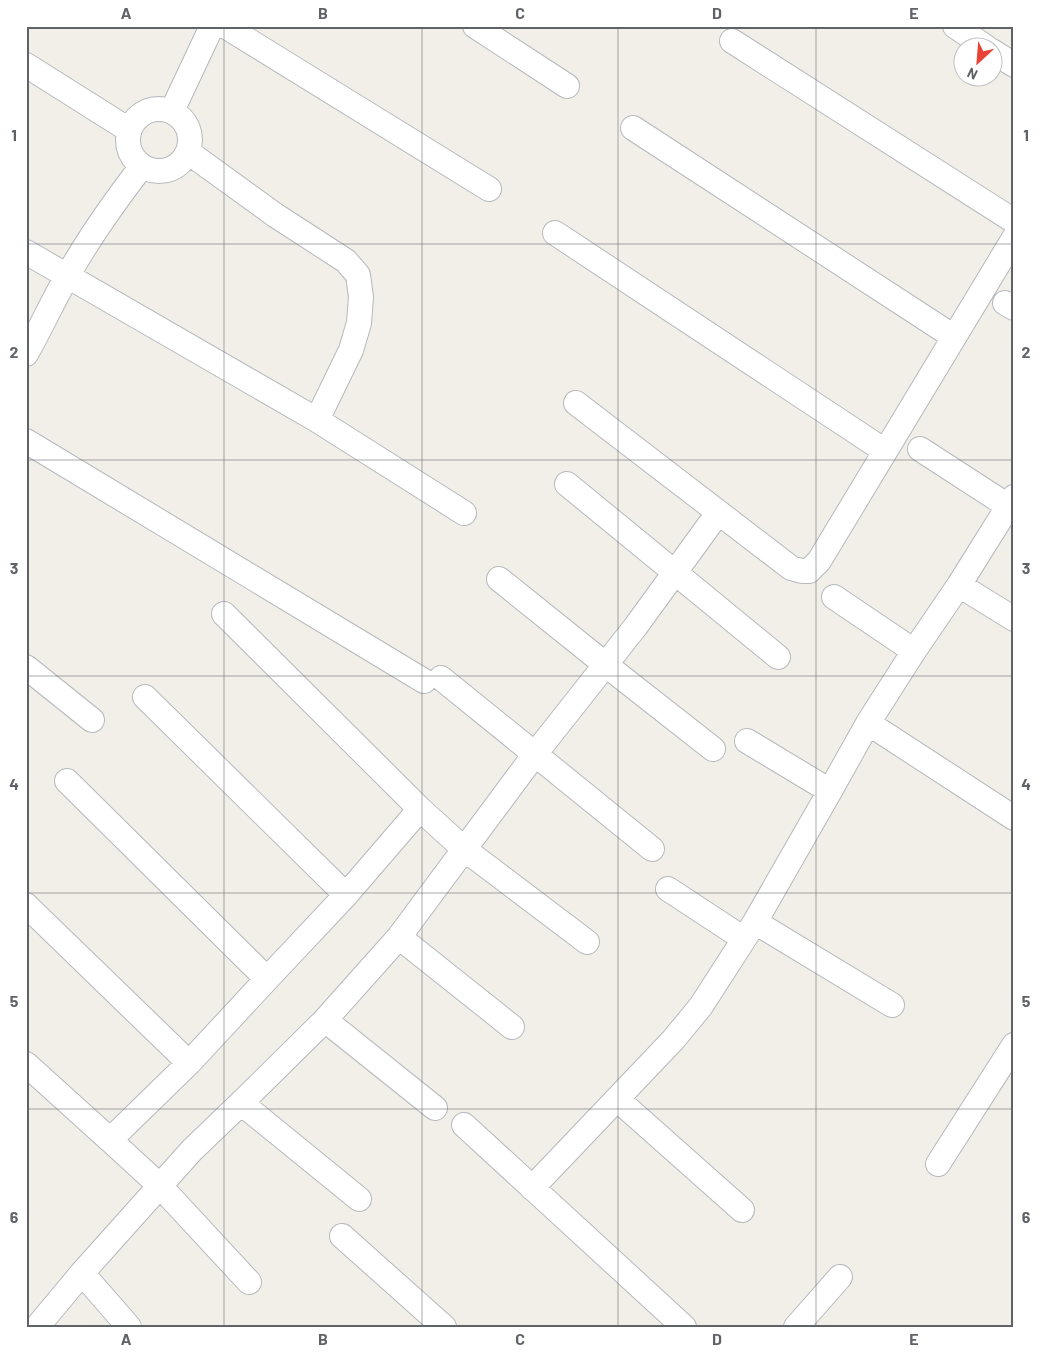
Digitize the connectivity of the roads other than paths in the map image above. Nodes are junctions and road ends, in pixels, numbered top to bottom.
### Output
1 (212, 26) edge
2 (225, 26) edge
3 (475, 26) edge
4 (955, 26) edge
5 (972, 38) edge
6 (732, 41) dead end
7 (1002, 57) edge
8 (26, 65) edge
9 (1014, 65) edge
10 (567, 86) dead end
11 (172, 111) junction
12 (633, 128) dead end
13 (129, 130) junction
14 (188, 152) junction
15 (142, 166) junction
16 (489, 189) dead end
17 (1014, 222) edge
18 (555, 233) dead end
19 (1014, 238) edge
20 (26, 252) edge
21 (67, 276) junction
22 (954, 336) junction
23 (26, 354) edge
24 (576, 404) dead end
25 (316, 420) junction
26 (26, 441) edge
27 (920, 449) dead end
28 (885, 451) junction
29 (567, 484) dead end
30 (1011, 501) edge
31 (464, 513) dead end
32 (710, 524) dead end
33 (675, 572) junction
34 (499, 579) dead end
35 (959, 584) junction
36 (834, 597) dead end
37 (224, 614) dead end
38 (1014, 619) edge
39 (914, 651) junction
40 (778, 657) dead end
41 (606, 665) junction
42 (26, 667) edge
43 (145, 697) dead end
44 (92, 720) dead end
45 (868, 723) junction
46 (747, 741) dead end
47 (714, 749) dead end
48 (535, 754) junction
49 (67, 781) dead end
50 (830, 791) junction
51 (420, 809) junction
52 (1014, 818) edge
53 (464, 849) junction
54 (652, 849) dead end
55 (668, 889) dead end
56 (346, 895) junction
57 (26, 905) edge
58 (749, 931) junction
59 (399, 938) junction
60 (587, 942) dead end
61 (268, 979) junction
62 (892, 1005) dead end
63 (325, 1020) junction
64 (512, 1027) dead end
65 (1012, 1050) edge
66 (189, 1063) junction
67 (26, 1064) edge
68 (617, 1099) junction
69 (241, 1104) junction
70 (435, 1108) dead end
71 (464, 1125) dead end
72 (110, 1140) junction
73 (938, 1164) dead end
74 (160, 1186) junction
75 (532, 1188) junction
76 (359, 1199) dead end
77 (742, 1210) dead end
78 (342, 1236) dead end
79 (82, 1273) junction
80 (840, 1277) dead end
81 (249, 1282) dead end
82 (673, 1324) edge
83 (37, 1327) edge
84 (129, 1327) edge
85 (444, 1327) edge
86 (796, 1327) edge

1 - 11 street
2 - 16 street
3 - 10 street
4 - 5 street
6 - 17 street
7 - 9 street
8 - 13 street
11 - 13 street
11 - 14 street
12 - 22 street
13 - 15 street
14 - 15 street
14 - 25 street
15 - 21 street
18 - 28 street
19 - 22 street
20 - 21 street
21 - 23 street
21 - 25 street
22 - 28 street
24 - 28 street
25 - 31 street
26 - 48 street
27 - 30 street
29 - 33 street
30 - 35 street
32 - 33 street
33 - 40 street
33 - 41 street
34 - 41 street
35 - 38 street
35 - 39 street
36 - 39 street
37 - 51 street
39 - 45 street
41 - 47 street
41 - 48 street
42 - 44 street
43 - 56 street
45 - 50 street
45 - 52 street
46 - 50 street
48 - 53 street
48 - 54 street
49 - 61 street
50 - 58 street
51 - 53 street
51 - 56 street
53 - 59 street
53 - 60 street
55 - 58 street
56 - 61 street
57 - 66 street
58 - 62 street
58 - 68 street
59 - 63 street
59 - 64 street
61 - 66 street
63 - 69 street
63 - 70 street
65 - 73 street
66 - 72 street
67 - 72 street
68 - 75 street
68 - 77 street
69 - 74 street
69 - 76 street
71 - 75 street
72 - 74 street
74 - 79 street
74 - 81 street
75 - 82 street
78 - 85 street
79 - 83 street
79 - 84 street
80 - 86 street

